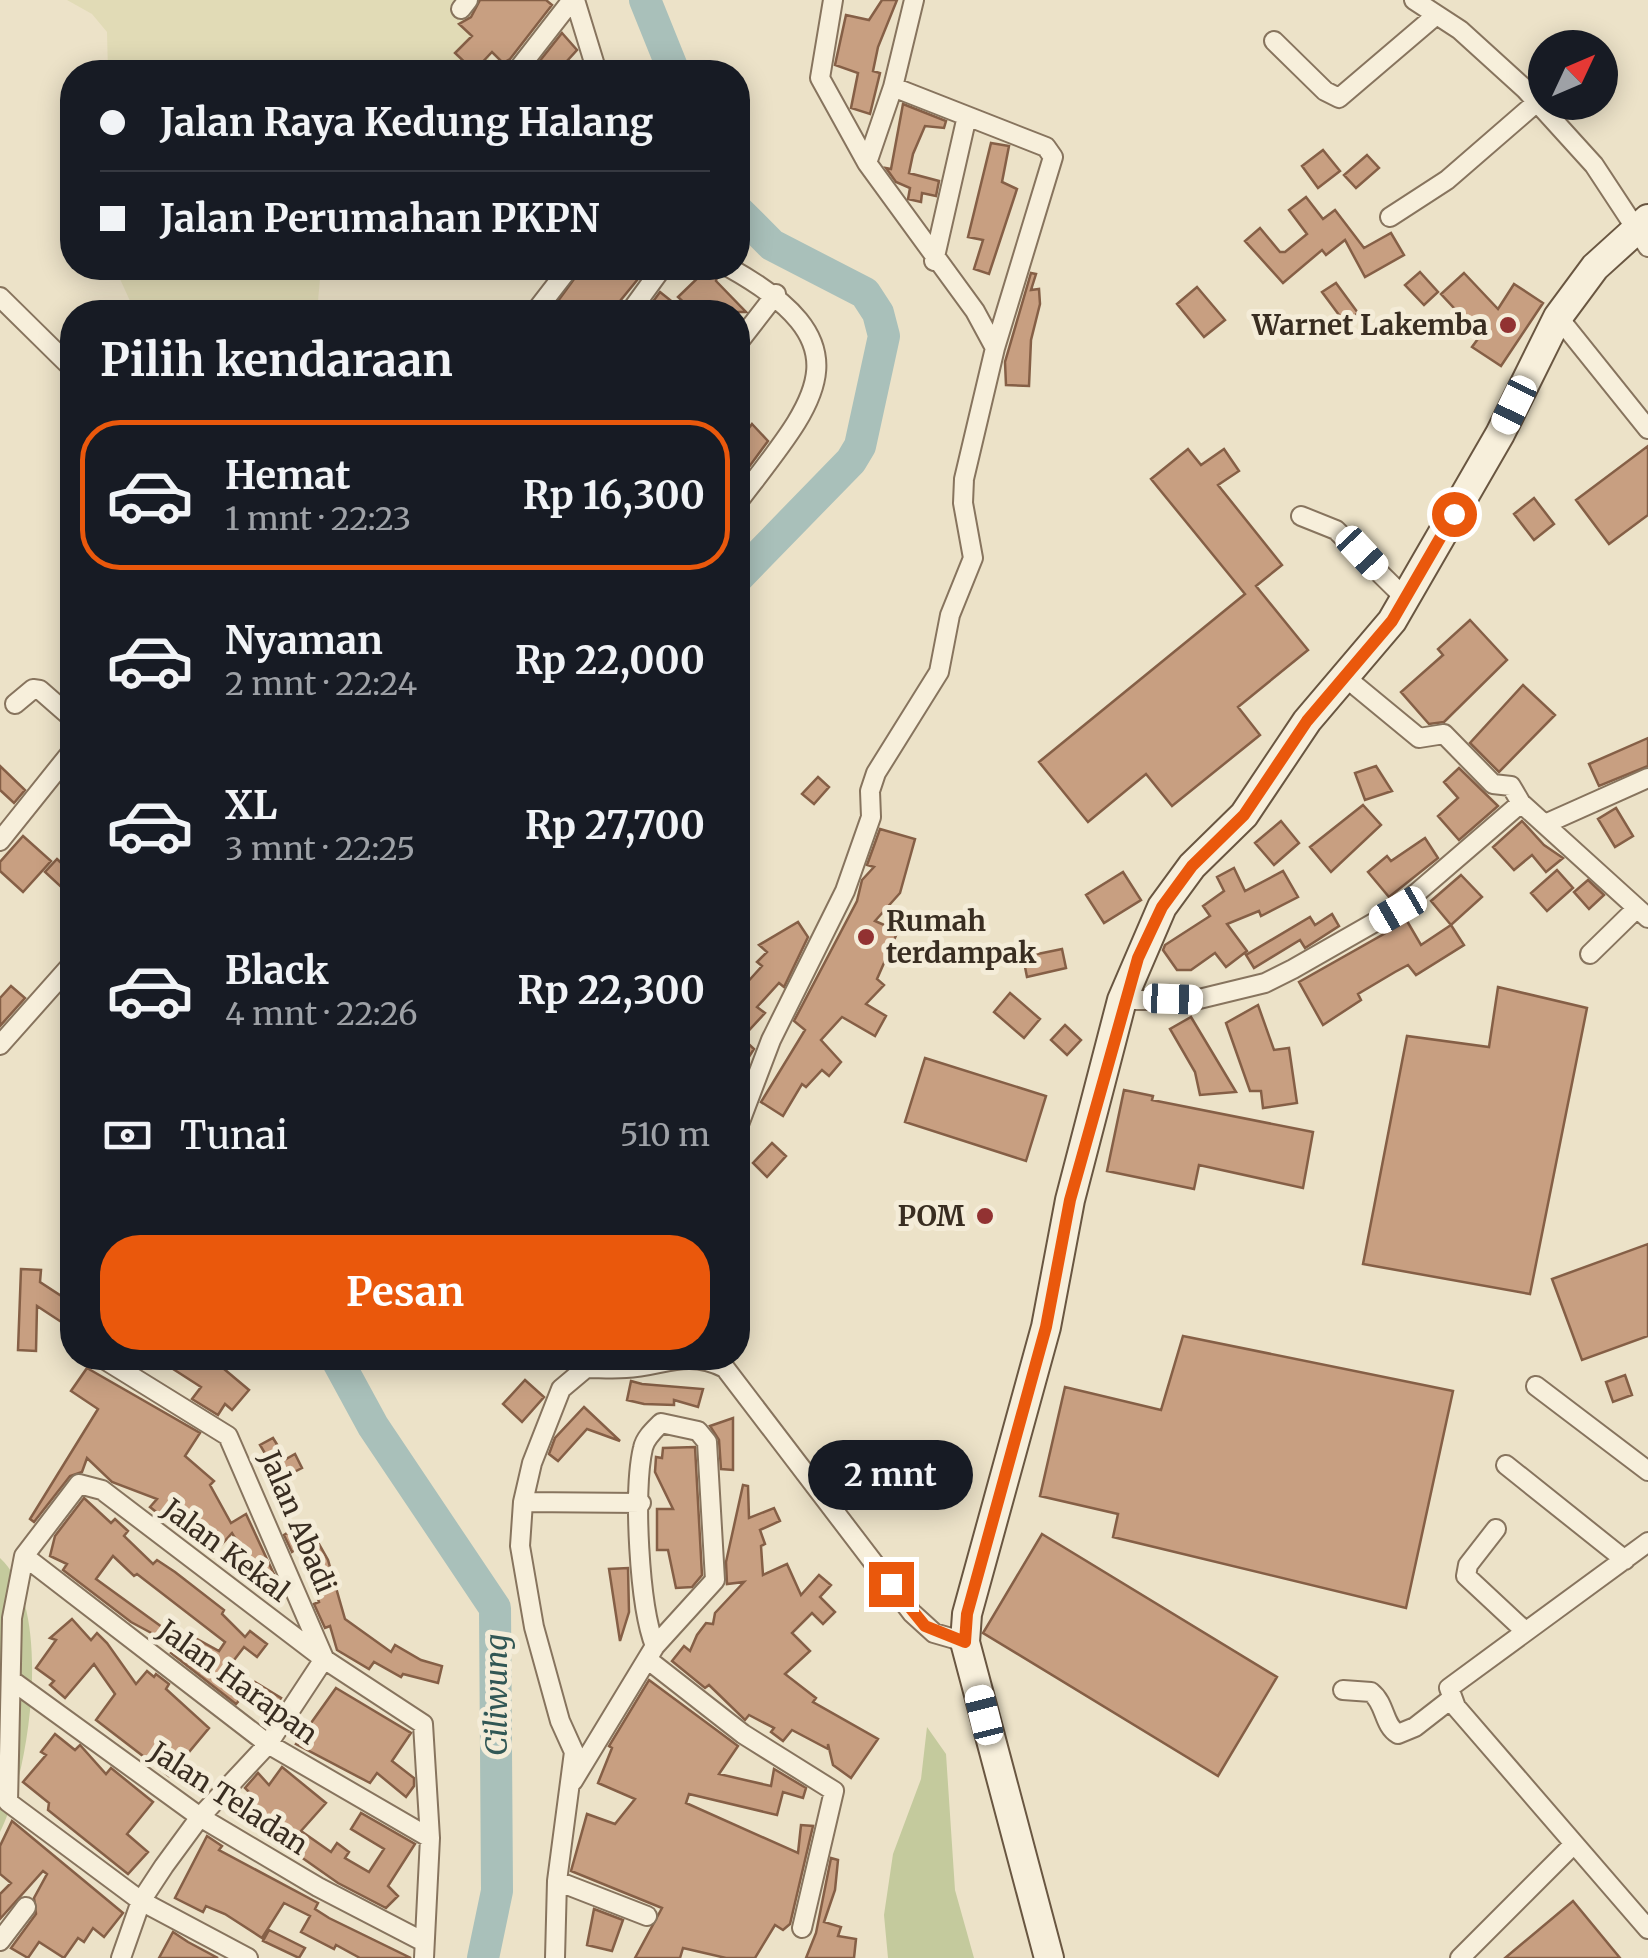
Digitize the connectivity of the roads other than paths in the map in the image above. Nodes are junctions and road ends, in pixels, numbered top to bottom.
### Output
1 (574, 0) edge
2 (833, 0) edge
3 (914, 0) edge
4 (1414, 0) edge
5 (1434, 17) junction
6 (1274, 41) dead end
7 (526, 60) edge
8 (593, 60) edge
9 (893, 87) junction
10 (1528, 93) edge
11 (1528, 111) edge
12 (967, 116) junction
13 (1554, 120) edge
14 (867, 163) junction
15 (1390, 217) dead end
16 (1643, 232) edge
17 (934, 261) junction
18 (750, 279) edge
19 (560, 280) edge
20 (776, 294) junction
21 (0, 297) edge
22 (545, 300) edge
23 (1558, 317) junction
24 (750, 328) edge
25 (995, 348) junction
26 (60, 356) edge
27 (1648, 429) edge
28 (750, 485) edge
29 (1302, 516) dead end
30 (1406, 599) junction
31 (1345, 676) junction
32 (15, 704) dead end
33 (60, 708) edge
34 (60, 766) edge
35 (1648, 778) edge
36 (1522, 804) junction
37 (1545, 824) junction
38 (0, 842) edge
39 (1643, 913) edge
40 (1590, 954) dead end
41 (60, 977) edge
42 (1122, 1000) junction
43 (0, 1044) edge
44 (750, 1096) edge
45 (121, 1370) edge
46 (584, 1370) edge
47 (728, 1370) edge
48 (1536, 1386) dead end
49 (1506, 1465) dead end
50 (1648, 1472) edge
51 (523, 1502) junction
52 (641, 1503) junction
53 (1496, 1529) dead end
54 (1648, 1542) edge
55 (24, 1556) junction
56 (1625, 1560) junction
57 (1525, 1630) junction
58 (965, 1642) junction
59 (651, 1652) junction
60 (324, 1659) junction
61 (14, 1682) junction
62 (1343, 1690) dead end
63 (1452, 1699) junction
64 (268, 1744) junction
65 (570, 1786) junction
66 (200, 1817) junction
67 (430, 1838) junction
68 (1573, 1845) junction
69 (557, 1881) junction
70 (142, 1900) junction
71 (26, 1907) dead end
72 (647, 1916) dead end
73 (802, 1928) dead end
74 (1648, 1928) edge
75 (0, 1940) edge
76 (424, 1950) edge
77 (121, 1958) edge
78 (248, 1958) edge
79 (555, 1958) edge
80 (1049, 1958) edge
81 (1460, 1958) edge

1 - 7 street
1 - 8 street
2 - 14 street
3 - 9 street
4 - 5 street
5 - 6 street
5 - 10 street
9 - 12 street
9 - 14 street
11 - 15 street
12 - 17 street
12 - 25 street
13 - 16 street
14 - 17 street
16 - 23 main road
17 - 25 street
18 - 20 street
19 - 22 street
20 - 24 street
20 - 28 street
21 - 26 street
23 - 27 street
23 - 30 main road
25 - 44 street
29 - 30 street
30 - 31 main road
31 - 36 street
31 - 42 main road
32 - 33 street
34 - 38 street
35 - 37 street
36 - 37 street
36 - 42 street
37 - 39 street
39 - 40 street
41 - 43 street
42 - 58 main road
45 - 60 street, Jalan Abadi
46 - 51 street
47 - 58 street
48 - 50 street
49 - 56 street
51 - 52 street
51 - 65 street
52 - 59 street
52 - 59 street
53 - 57 street
54 - 56 street
55 - 60 street, Jalan Kekal
55 - 61 street, Jalan Kekal
55 - 64 street, Jalan Harapan
56 - 57 street
57 - 63 street
58 - 80 main road
59 - 65 street
59 - 73 street
60 - 64 street
60 - 67 street, Jalan Kekal
61 - 66 street, Jalan Teladan
61 - 70 street, Jalan Kekal
62 - 63 street
63 - 68 street
64 - 66 street
64 - 67 street, Jalan Harapan
65 - 69 street
66 - 70 street
66 - 76 street, Jalan Teladan
67 - 76 street
68 - 74 street
68 - 81 street
69 - 72 street
69 - 79 street
70 - 77 street
70 - 78 street
71 - 75 street

